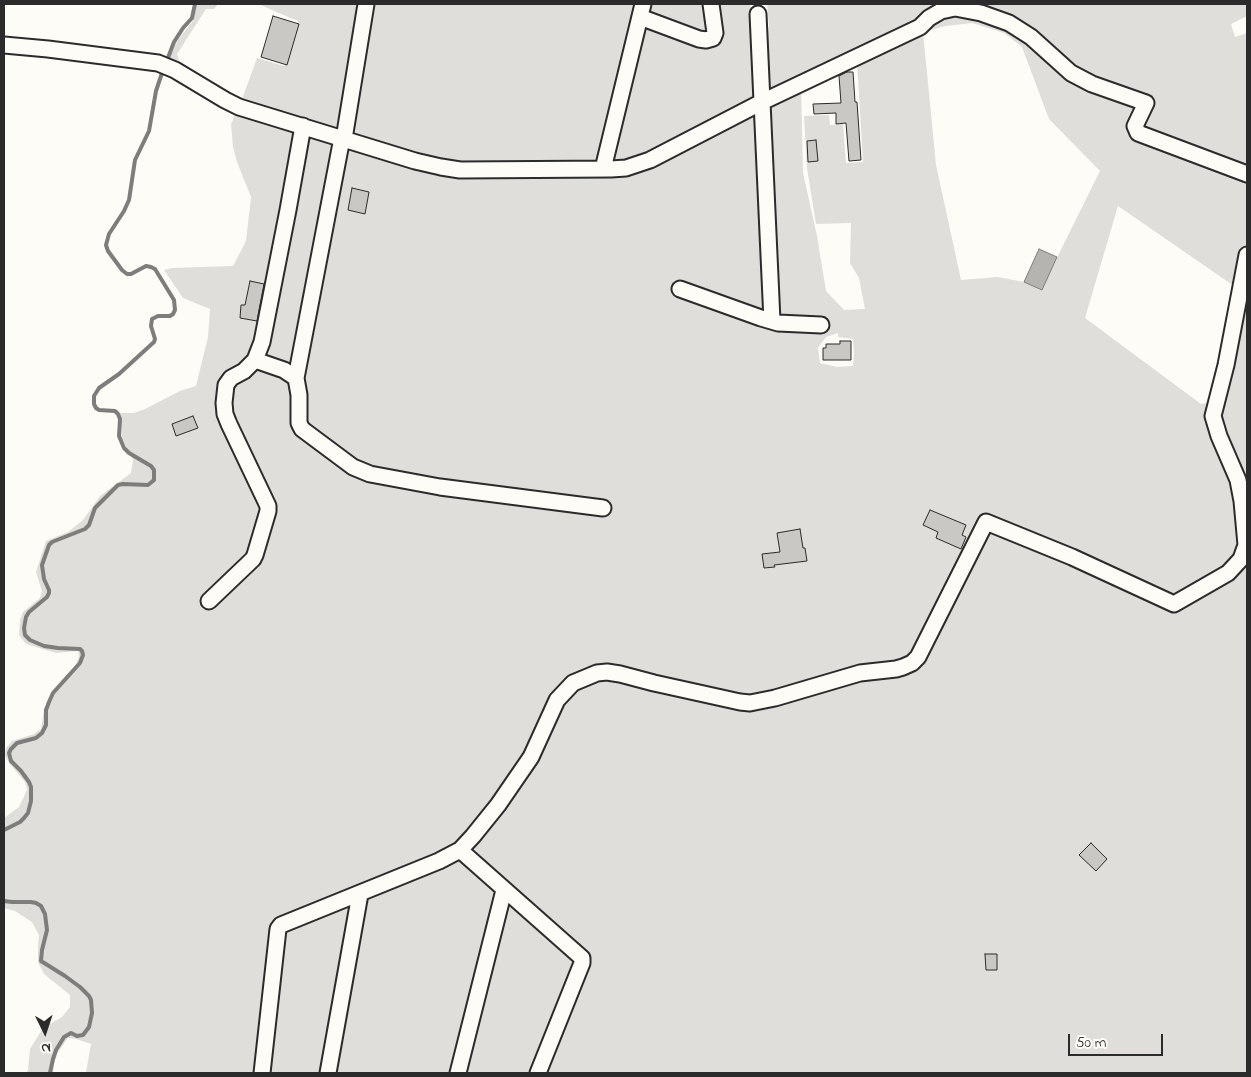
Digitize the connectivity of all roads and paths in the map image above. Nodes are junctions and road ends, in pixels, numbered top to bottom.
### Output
1 (366, 4) edge
2 (711, 4) edge
3 (641, 10) edge
4 (758, 14) dead end
5 (4, 45) edge
6 (762, 102) junction
7 (303, 126) junction
8 (343, 138) junction
9 (603, 170) junction
10 (1247, 174) edge
11 (1247, 255) edge
12 (680, 289) dead end
13 (772, 321) junction
14 (821, 325) dead end
15 (255, 360) junction
16 (296, 378) junction
17 (603, 508) dead end
18 (209, 601) dead end
19 (460, 850) junction
20 (504, 890) junction
21 (360, 894) junction
22 (262, 1073) edge
23 (328, 1073) edge
24 (458, 1073) edge
25 (538, 1073) edge

1 - 8 street
2 - 3 street
3 - 9 street
4 - 6 street
5 - 7 street
6 - 9 street
6 - 10 street
6 - 13 street
7 - 8 street
7 - 15 street
8 - 9 street
8 - 16 street
11 - 19 street
12 - 13 street
13 - 14 street
15 - 16 street
15 - 18 street
16 - 17 street
19 - 20 street
19 - 21 street
20 - 24 street
20 - 25 street
21 - 22 street
21 - 23 street

